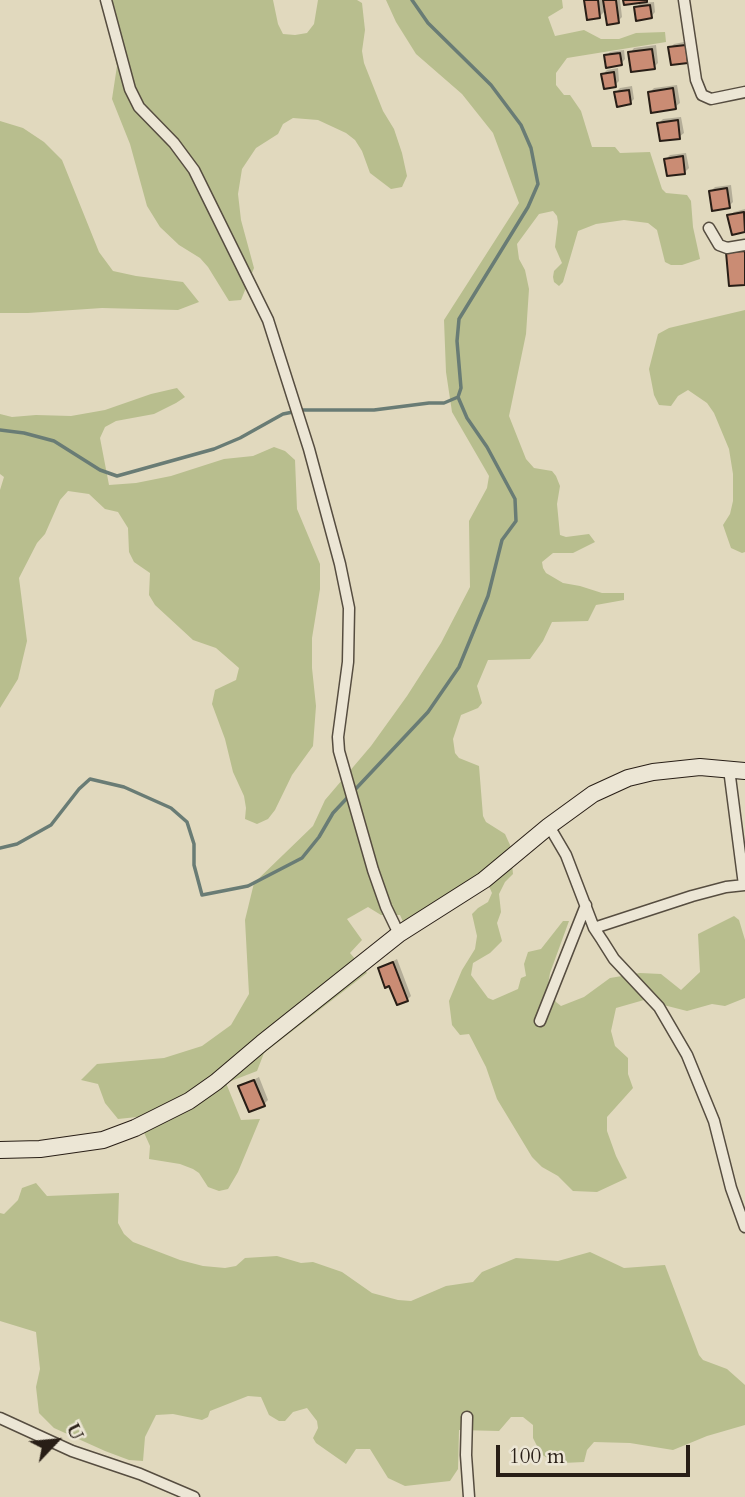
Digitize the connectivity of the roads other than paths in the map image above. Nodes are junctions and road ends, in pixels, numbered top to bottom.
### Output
1 (106, 0) edge
2 (684, 0) edge
3 (745, 92) edge
4 (709, 228) dead end
5 (745, 245) edge
6 (737, 770) edge
7 (549, 826) junction
8 (744, 885) edge
9 (586, 905) junction
10 (594, 928) junction
11 (399, 934) junction
12 (540, 1021) dead end
13 (0, 1150) edge
14 (745, 1227) edge
15 (467, 1417) dead end
16 (0, 1418) edge
17 (194, 1497) edge
18 (469, 1497) edge

1 - 11 street
2 - 3 street
4 - 5 street
6 - 7 main road
6 - 8 street
7 - 9 street
7 - 11 main road
8 - 10 street
9 - 10 street
9 - 12 street
10 - 14 street
11 - 13 main road
15 - 18 street
16 - 17 street

